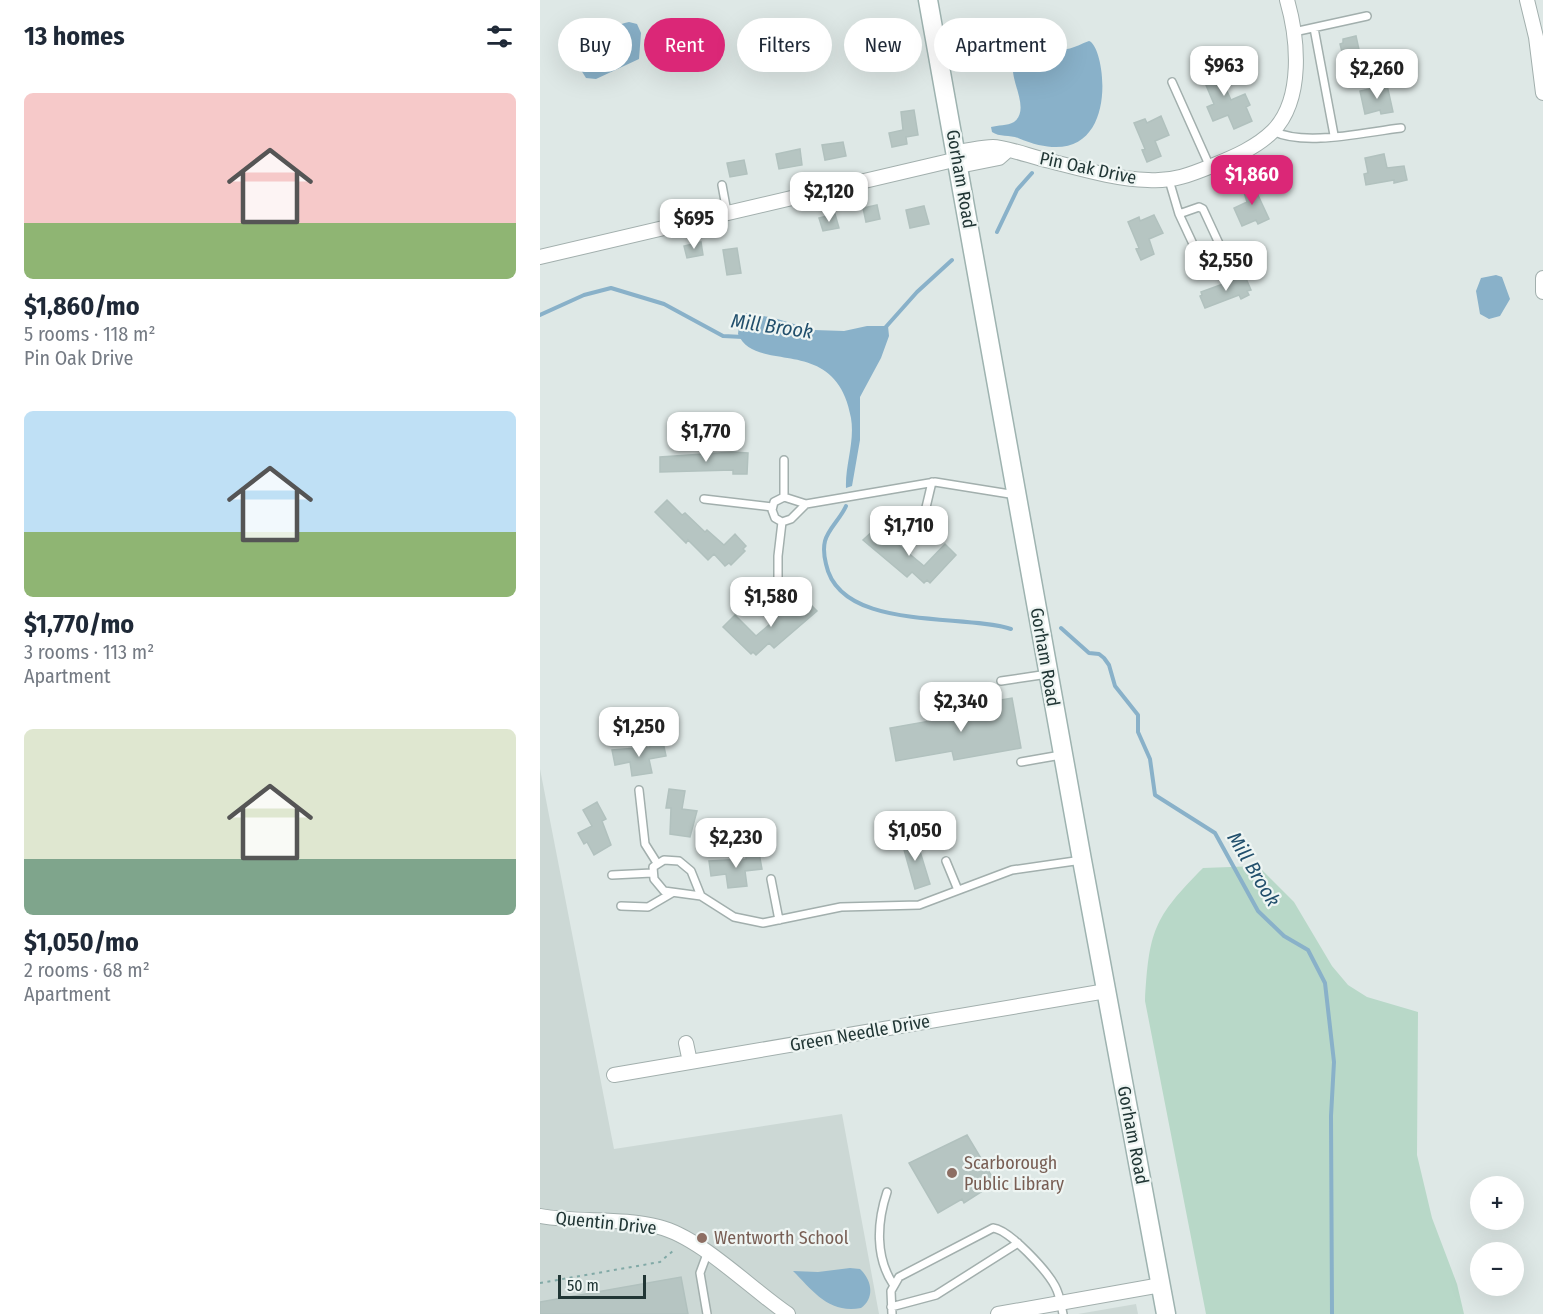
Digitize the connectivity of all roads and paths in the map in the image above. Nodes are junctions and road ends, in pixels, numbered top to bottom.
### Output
1 (928, 0) edge
2 (1287, 0) edge
3 (1527, 0) edge
4 (1367, 16) dead end
5 (1314, 28) junction
6 (1294, 32) junction
7 (1172, 82) dead end
8 (1543, 93) edge
9 (1401, 128) dead end
10 (1273, 131) junction
11 (1334, 135) junction
12 (958, 159) junction
13 (1210, 167) junction
14 (1169, 180) junction
15 (722, 185) dead end
16 (727, 212) junction
17 (1179, 214) junction
18 (540, 257) edge
19 (1543, 278) edge
20 (1543, 292) edge
21 (784, 460) dead end
22 (933, 482) junction
23 (1016, 495) junction
24 (784, 497) junction
25 (704, 499) dead end
26 (806, 504) junction
27 (772, 507) junction
28 (782, 522) junction
29 (919, 537) dead end
30 (778, 592) dead end
31 (1048, 674) junction
32 (1000, 681) dead end
33 (1063, 755) junction
34 (1021, 762) dead end
35 (639, 790) dead end
36 (1082, 860) junction
37 (946, 861) dead end
38 (657, 863) junction
39 (652, 873) junction
40 (612, 875) dead end
41 (771, 879) dead end
42 (958, 890) junction
43 (672, 893) junction
44 (701, 896) junction
45 (621, 906) dead end
46 (779, 920) junction
47 (1106, 991) junction
48 (686, 1043) dead end
49 (690, 1062) junction
50 (614, 1075) dead end
51 (887, 1192) dead end
52 (540, 1216) edge
53 (1018, 1243) junction
54 (674, 1250) dead end
55 (707, 1254) junction
56 (540, 1283) edge
57 (893, 1284) junction
58 (1161, 1285) junction
59 (1062, 1308) edge
60 (892, 1311) edge
61 (707, 1314) edge
62 (788, 1314) edge
63 (998, 1314) edge
64 (1166, 1314) edge

1 - 12 main road, Gorham Road
2 - 6 street, Pin Oak Drive
3 - 8 street
4 - 5 lane
5 - 6 lane
5 - 11 lane
6 - 10 street, Pin Oak Drive
7 - 13 lane
9 - 11 lane
10 - 11 lane
10 - 13 street, Pin Oak Drive
12 - 14 street, Pin Oak Drive
12 - 16 street
12 - 23 main road, Gorham Road
13 - 14 street, Pin Oak Drive
14 - 17 lane
15 - 16 lane
16 - 18 street
17 - 17 lane
19 - 20 street
21 - 24 lane
22 - 23 lane
22 - 26 lane
22 - 29 lane
23 - 31 main road, Gorham Road
24 - 26 lane
24 - 27 lane
25 - 27 lane
26 - 28 lane
27 - 28 lane
28 - 30 lane
31 - 32 lane
31 - 33 main road, Gorham Road
33 - 34 lane
33 - 36 main road, Gorham Road
35 - 38 lane
36 - 42 lane
36 - 47 main road, Gorham Road
37 - 42 lane
38 - 39 lane
38 - 44 lane
39 - 40 lane
39 - 43 lane
41 - 46 lane
42 - 46 lane
43 - 44 lane
43 - 45 lane
44 - 46 lane
47 - 49 street, Green Needle Drive
47 - 58 main road, Gorham Road
48 - 49 street
49 - 50 street, Green Needle Drive
51 - 57 lane
52 - 55 street, Quentin Drive
53 - 57 lane
53 - 59 lane
53 - 60 lane
54 - 56 path
55 - 61 lane
55 - 62 street, Quentin Drive
57 - 60 lane
58 - 59 street
58 - 64 main road, Gorham Road
59 - 63 street

